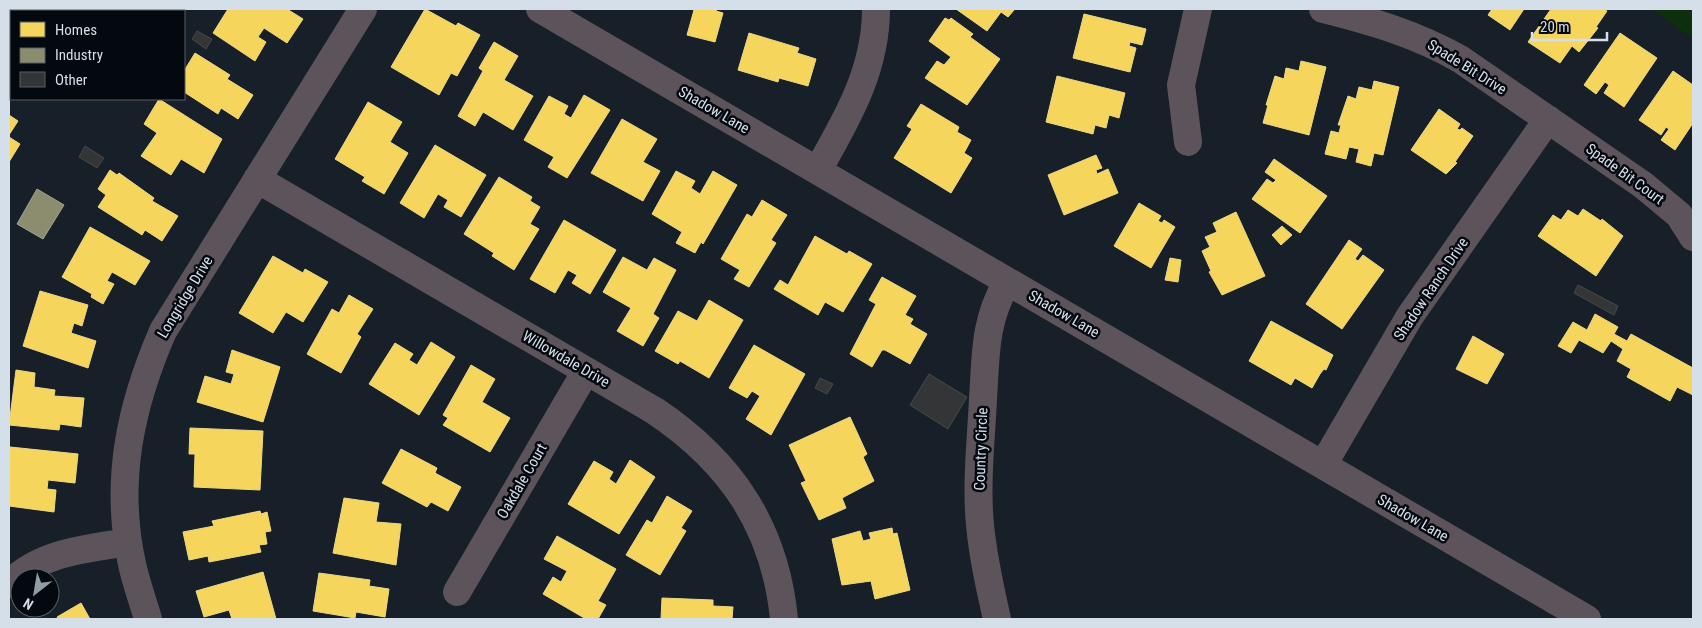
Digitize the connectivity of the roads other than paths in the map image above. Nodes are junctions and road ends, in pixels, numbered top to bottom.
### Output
1 (363, 9) edge
2 (540, 9) edge
3 (876, 9) edge
4 (1198, 9) edge
5 (1323, 9) edge
6 (1548, 119) junction
7 (1188, 142) dead end
8 (818, 170) junction
9 (257, 179) junction
10 (1693, 237) edge
11 (1008, 282) junction
12 (586, 371) junction
13 (1323, 465) junction
14 (128, 542) junction
15 (9, 584) edge
16 (457, 592) dead end
17 (148, 619) edge
18 (784, 619) edge
19 (997, 619) edge
20 (1587, 619) edge

1 - 9 street, Longridge Drive
2 - 8 street, Shadow Lane
3 - 8 street
4 - 7 street
5 - 6 street, Spade Bit Drive
6 - 10 street, Spade Bit Court
6 - 13 street, Shadow Ranch Drive
8 - 11 street, Shadow Lane
9 - 12 street, Willowdale Drive
9 - 14 street, Longridge Drive
11 - 13 street, Shadow Lane
11 - 19 street, Country Circle
12 - 16 street, Oakdale Court
12 - 18 street, Willowdale Drive
13 - 20 street, Shadow Lane
14 - 15 street
14 - 17 street, Longridge Drive

